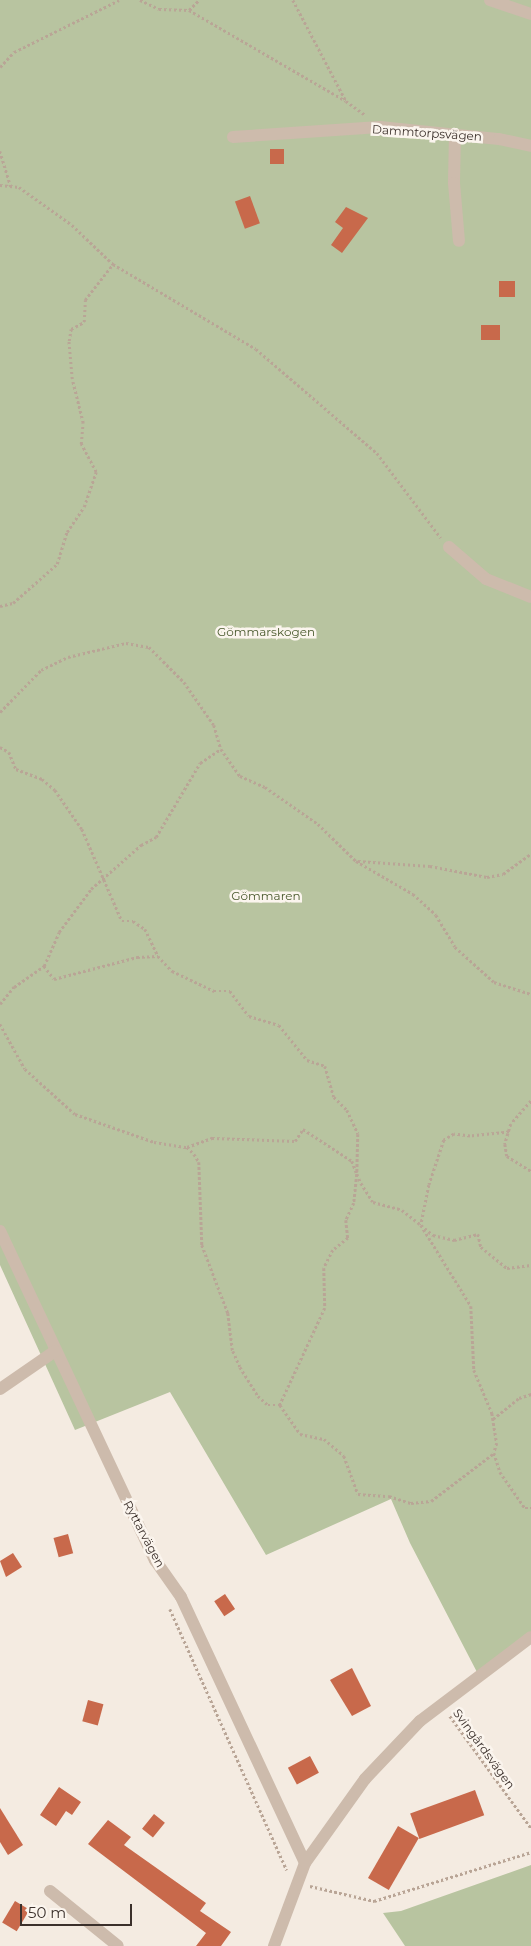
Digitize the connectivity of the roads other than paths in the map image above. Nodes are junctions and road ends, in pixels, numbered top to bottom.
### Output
1 (490, 0) edge
2 (531, 14) edge
3 (455, 134) junction
4 (233, 137) dead end
5 (531, 146) edge
6 (459, 241) dead end
7 (449, 547) road end
8 (531, 597) edge
9 (0, 1231) edge
10 (55, 1351) junction
11 (0, 1388) edge
12 (531, 1637) edge
13 (305, 1863) junction
14 (50, 1891) dead end
15 (118, 1946) edge
16 (274, 1946) edge

1 - 2 street
3 - 4 street, Dammtorpsvägen
3 - 5 street, Dammtorpsvägen
3 - 6 street
7 - 8 street
9 - 10 street, Ryttarvägen
10 - 11 street
10 - 13 street, Ryttarvägen
12 - 13 street
13 - 16 street
14 - 15 street

